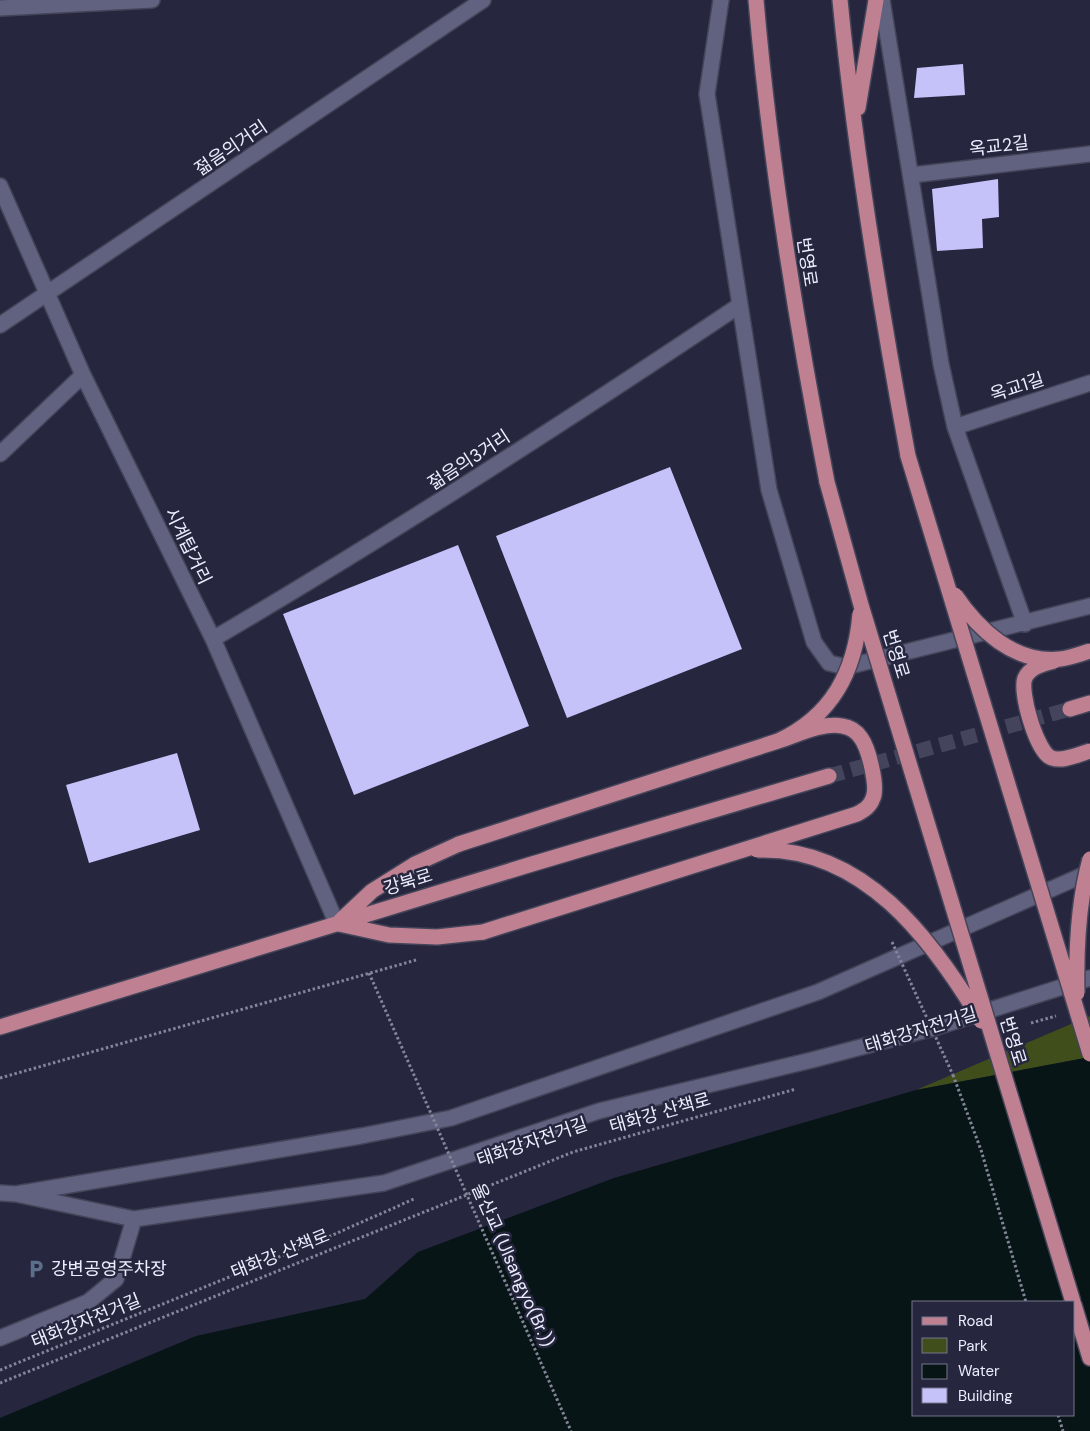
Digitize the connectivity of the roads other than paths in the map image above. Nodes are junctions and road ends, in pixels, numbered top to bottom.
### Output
1 (152, 0) edge
2 (483, 0) edge
3 (721, 0) edge
4 (756, 0) edge
5 (840, 0) edge
6 (876, 0) edge
7 (882, 0) edge
8 (0, 8) edge
9 (856, 129) junction
10 (1090, 154) edge
11 (912, 175) junction
12 (0, 186) edge
13 (49, 294) junction
14 (740, 305) junction
15 (0, 326) edge
16 (83, 375) junction
17 (1090, 383) edge
18 (955, 427) junction
19 (0, 454) edge
20 (945, 579) junction
21 (861, 605) junction
22 (1090, 606) edge
23 (1025, 624) junction
24 (213, 639) junction
25 (1090, 651) edge
26 (1060, 659) junction
27 (1090, 704) edge
28 (1070, 709) tunnel mouth
29 (778, 741) junction
30 (1090, 751) edge
31 (829, 776) tunnel mouth
32 (740, 851) junction
33 (1090, 859) edge
34 (1090, 872) edge
35 (337, 924) junction
36 (1090, 978) edge
37 (1078, 1015) junction
38 (0, 1027) edge
39 (994, 1041) junction
40 (1090, 1054) edge
41 (0, 1193) edge
42 (16, 1194) junction
43 (134, 1219) junction
44 (1072, 1301) edge
45 (1075, 1310) edge
46 (0, 1338) edge
47 (1090, 1358) edge

1 - 8 street
2 - 13 street, 젊음의거리
3 - 14 street
4 - 21 main road, 번영로, bridge
5 - 9 main road
6 - 9 main road
7 - 11 street
9 - 20 main road, bridge
10 - 11 street, 옥교2길
11 - 18 street
12 - 13 street, 시계탑거리
13 - 15 street, 젊음의거리
13 - 16 street, 시계탑거리
14 - 23 street
14 - 24 street, 젊음의3거리
16 - 19 street
16 - 24 street, 시계탑거리
17 - 18 street, 옥교1길
18 - 23 street
20 - 26 main road, bridge
20 - 37 main road, bridge
21 - 29 main road, bridge
21 - 39 main road, 번영로, bridge
22 - 23 street
24 - 35 street, 시계탑거리
25 - 26 main road, bridge
26 - 30 main road, bridge
27 - 28 main road
29 - 32 main road, bridge
29 - 35 main road, bridge
31 - 35 main road, 강북로
32 - 35 main road, bridge
32 - 39 main road, bridge
33 - 37 main road, bridge
34 - 42 street
35 - 38 main road, 강북로
36 - 43 street
37 - 40 main road, bridge
39 - 44 main road, 번영로, bridge
41 - 42 street
42 - 43 street
43 - 46 street
45 - 47 main road, 번영로

